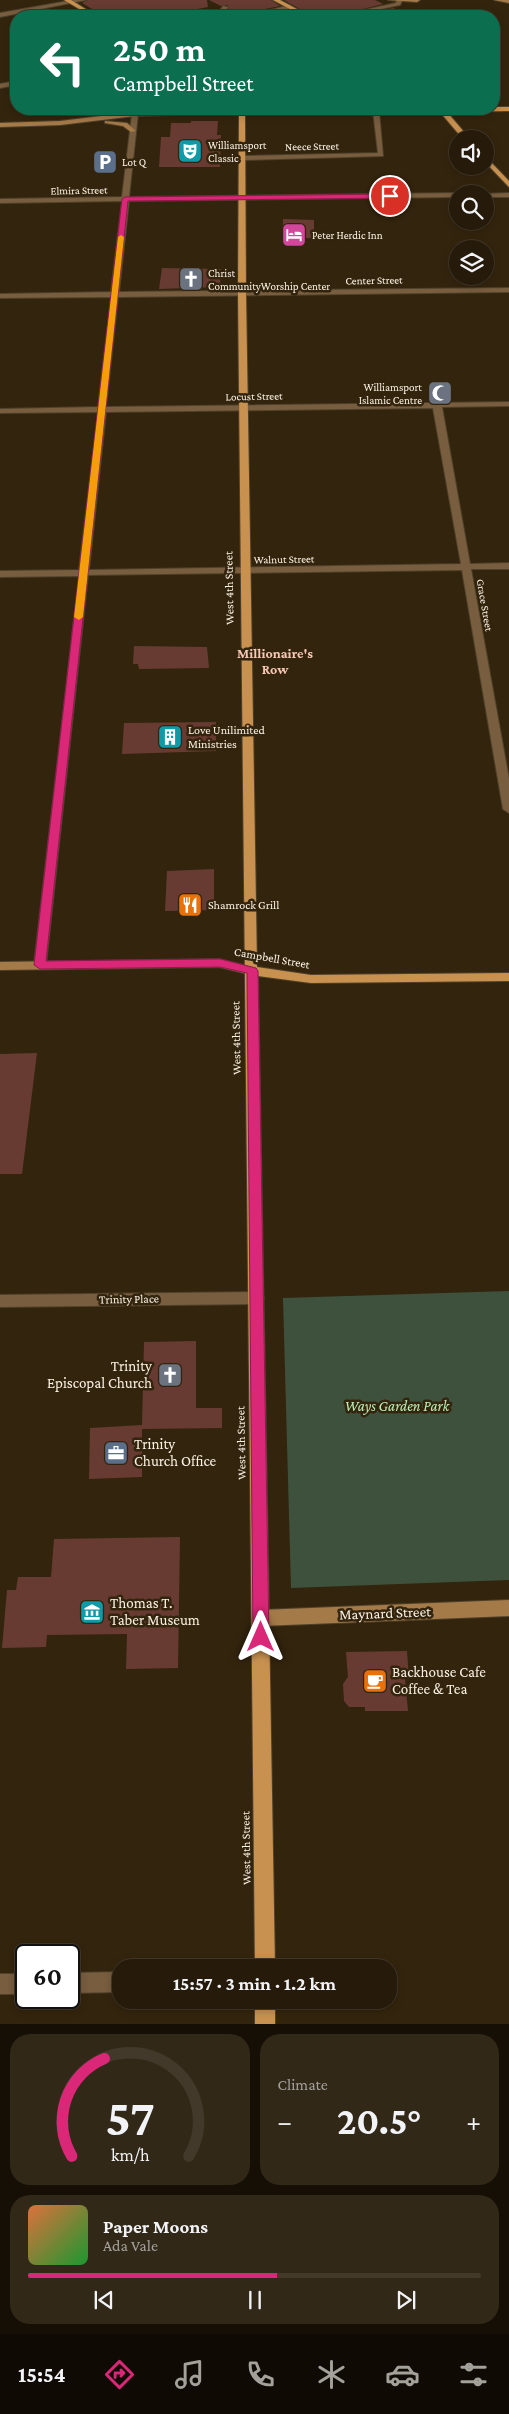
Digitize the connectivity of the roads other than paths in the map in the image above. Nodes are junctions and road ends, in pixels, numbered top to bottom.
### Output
1 (83, 0) edge
2 (276, 0) edge
3 (391, 0) edge
4 (417, 0) edge
5 (496, 0) edge
6 (69, 1) edge
7 (509, 1) edge
8 (399, 2) junction
9 (225, 7) dead end
10 (290, 8) junction
11 (25, 10) edge
12 (84, 10) edge
13 (223, 10) edge
14 (280, 10) edge
15 (294, 10) edge
16 (369, 10) edge
17 (127, 115) edge
18 (135, 115) edge
19 (242, 115) edge
20 (376, 115) edge
21 (446, 115) edge
22 (60, 123) junction
23 (0, 125) edge
24 (459, 130) edge
25 (133, 131) junction
26 (243, 158) junction
27 (494, 168) edge
28 (509, 185) edge
29 (509, 194) edge
30 (449, 195) edge
31 (494, 195) edge
32 (242, 198) junction
33 (125, 199) junction
34 (0, 201) edge
35 (509, 290) edge
36 (242, 293) junction
37 (114, 294) junction
38 (0, 296) edge
39 (509, 404) edge
40 (436, 405) junction
41 (244, 408) junction
42 (102, 410) junction
43 (0, 411) edge
44 (509, 566) edge
45 (466, 567) junction
46 (246, 570) junction
47 (84, 572) junction
48 (0, 574) edge
49 (509, 809) edge
50 (40, 965) junction
51 (0, 966) edge
52 (252, 971) junction
53 (509, 976) edge
54 (257, 1298) junction
55 (0, 1301) edge
56 (509, 1608) edge
57 (261, 1618) junction
58 (265, 1959) edge
59 (112, 1982) edge
60 (80, 1983) edge
61 (0, 1984) edge
62 (15, 1984) edge
63 (265, 2009) edge
64 (266, 2024) edge

1 - 6 street
2 - 10 main road
3 - 8 main road
4 - 8 main road
5 - 7 main road
6 - 11 street
6 - 12 main road
8 - 16 street
9 - 13 street
10 - 14 street
10 - 15 main road
17 - 22 main road
18 - 25 street
19 - 26 main road, West 4th Street
20 - 26 street, Neece Street
21 - 24 main road
22 - 23 main road
22 - 25 main road
25 - 33 street
26 - 32 main road, West 4th Street
27 - 28 main road
29 - 31 street
30 - 32 street, Elmira Street
32 - 33 street, Elmira Street
32 - 36 main road, West 4th Street
33 - 34 street, Elmira Street
33 - 37 street
35 - 36 street, Center Street
36 - 37 street, Center Street
36 - 41 main road, West 4th Street
37 - 38 street, Center Street
37 - 42 street
39 - 40 street, Locust Street
40 - 41 street, Locust Street
40 - 45 street, Grace Street
41 - 42 street, Locust Street
41 - 46 main road, West 4th Street
42 - 43 street, Locust Street
42 - 47 street
44 - 45 street, Walnut Street
45 - 46 street, Walnut Street
45 - 49 street, Grace Street
46 - 47 street, Walnut Street
46 - 52 main road, West 4th Street
47 - 48 street, Walnut Street
47 - 50 street
50 - 51 main road, Campbell Street
50 - 52 main road, Campbell Street
52 - 53 main road, Campbell Street
52 - 54 main road, West 4th Street
54 - 55 street, Trinity Place
54 - 57 main road, West 4th Street
56 - 57 main road, Maynard Street
57 - 58 main road, West 4th Street
59 - 60 street
61 - 62 street
63 - 64 main road

